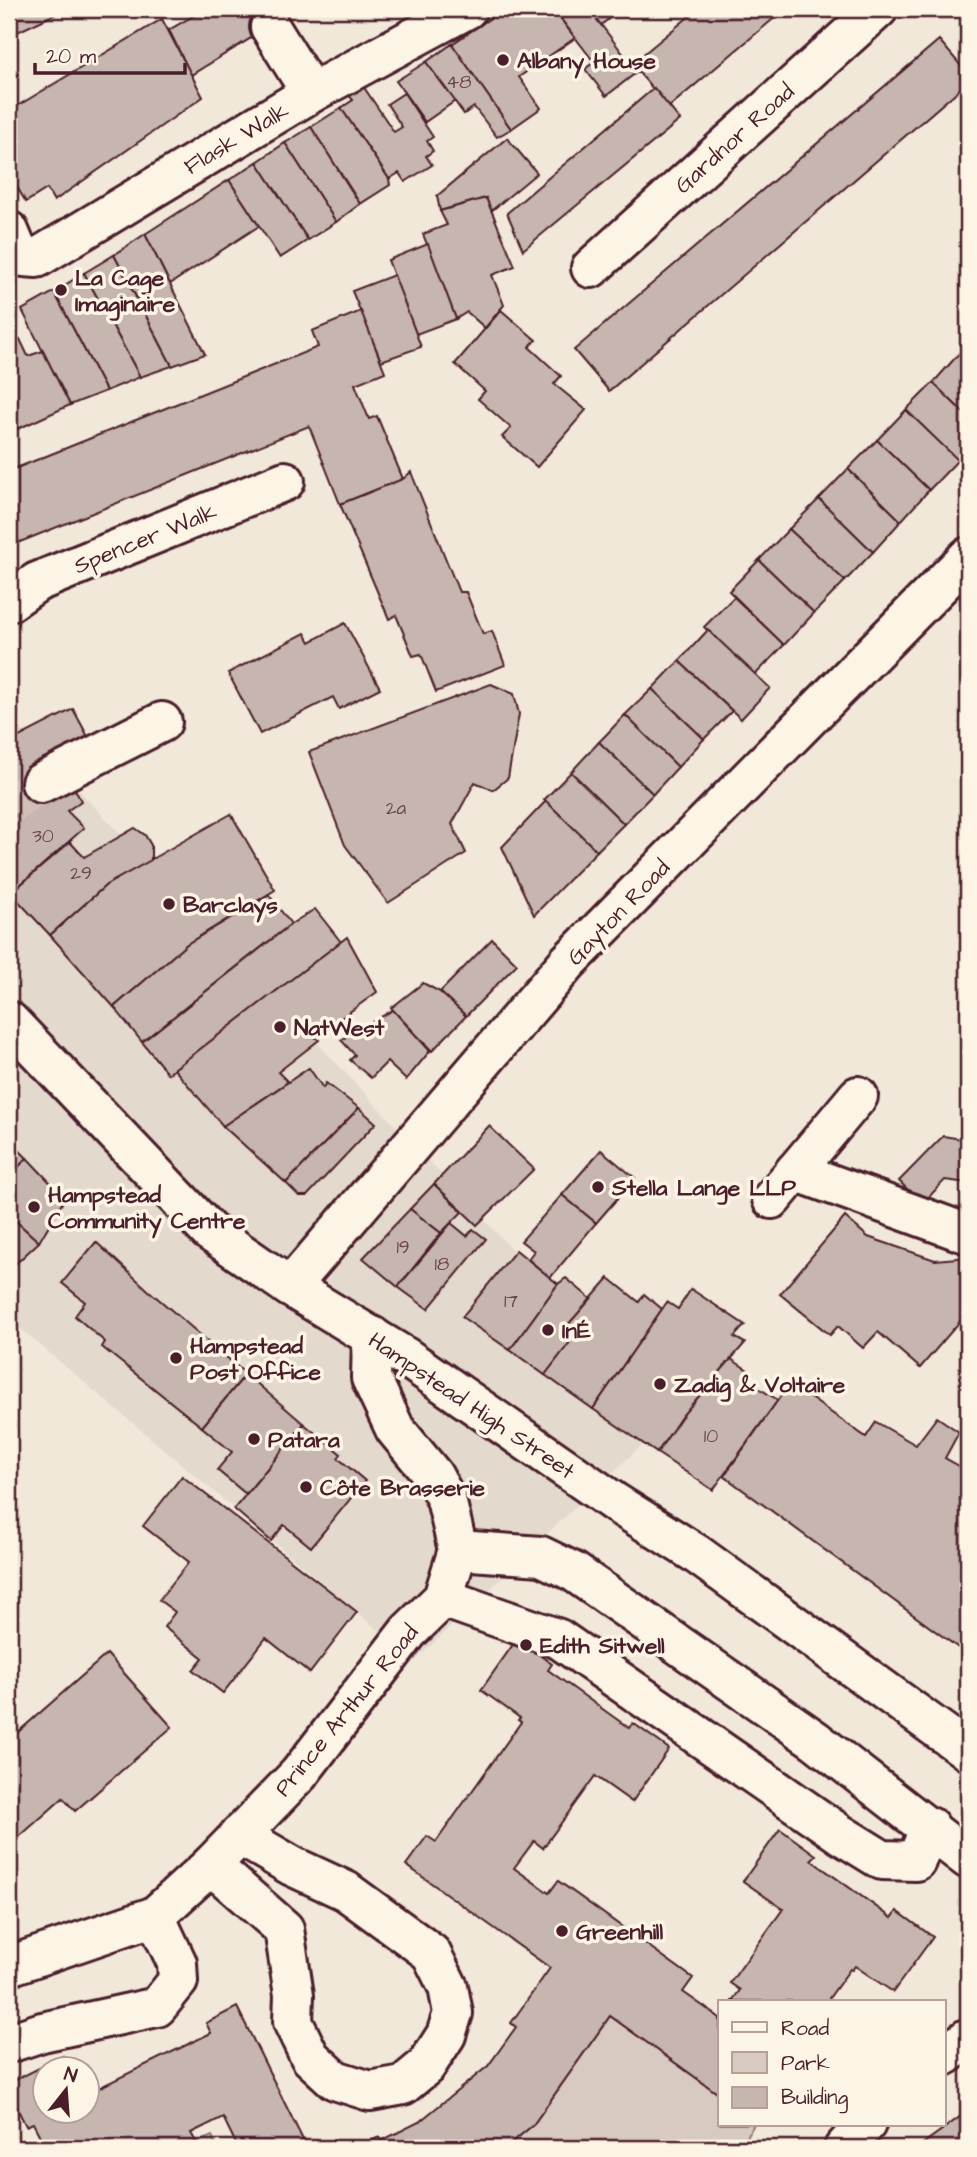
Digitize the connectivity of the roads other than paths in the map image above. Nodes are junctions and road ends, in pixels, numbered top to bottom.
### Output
1 (467, 9) edge
2 (878, 9) edge
3 (270, 27) dead end
4 (311, 93) junction
5 (12, 245) edge
6 (591, 268) dead end
7 (285, 481) dead end
8 (968, 557) edge
9 (9, 602) edge
10 (162, 722) dead end
11 (41, 783) tunnel mouth
12 (12, 1031) edge
13 (858, 1096) dead end
14 (968, 1234) edge
15 (290, 1287) junction
16 (372, 1336) junction
17 (458, 1550) junction
18 (443, 1598) junction
19 (968, 1751) edge
20 (930, 1827) junction
21 (239, 1835) junction
22 (968, 1859) edge
23 (211, 1865) junction
24 (155, 1916) junction
25 (9, 1966) edge
26 (968, 2038) edge
27 (9, 2043) edge
28 (946, 2054) edge
29 (864, 2126) edge
30 (844, 2148) edge

1 - 4 street, Flask Walk
2 - 6 street, Gardnor Road
3 - 4 street
4 - 5 street, Flask Walk
7 - 9 street, Spencer Walk
8 - 15 street, Gayton Road
10 - 11 street
12 - 15 street, Hampstead High Street
13 - 14 street
15 - 16 street, Hampstead High Street
16 - 17 street
16 - 19 street, Hampstead High Street
17 - 18 street, Prince Arthur Road
17 - 20 street
18 - 20 street
18 - 21 street, Prince Arthur Road
20 - 22 street
21 - 23 street, Prince Arthur Road
21 - 23 street
23 - 24 street, Prince Arthur Road
24 - 25 street, Prince Arthur Road
24 - 27 street
26 - 28 street
29 - 30 street

